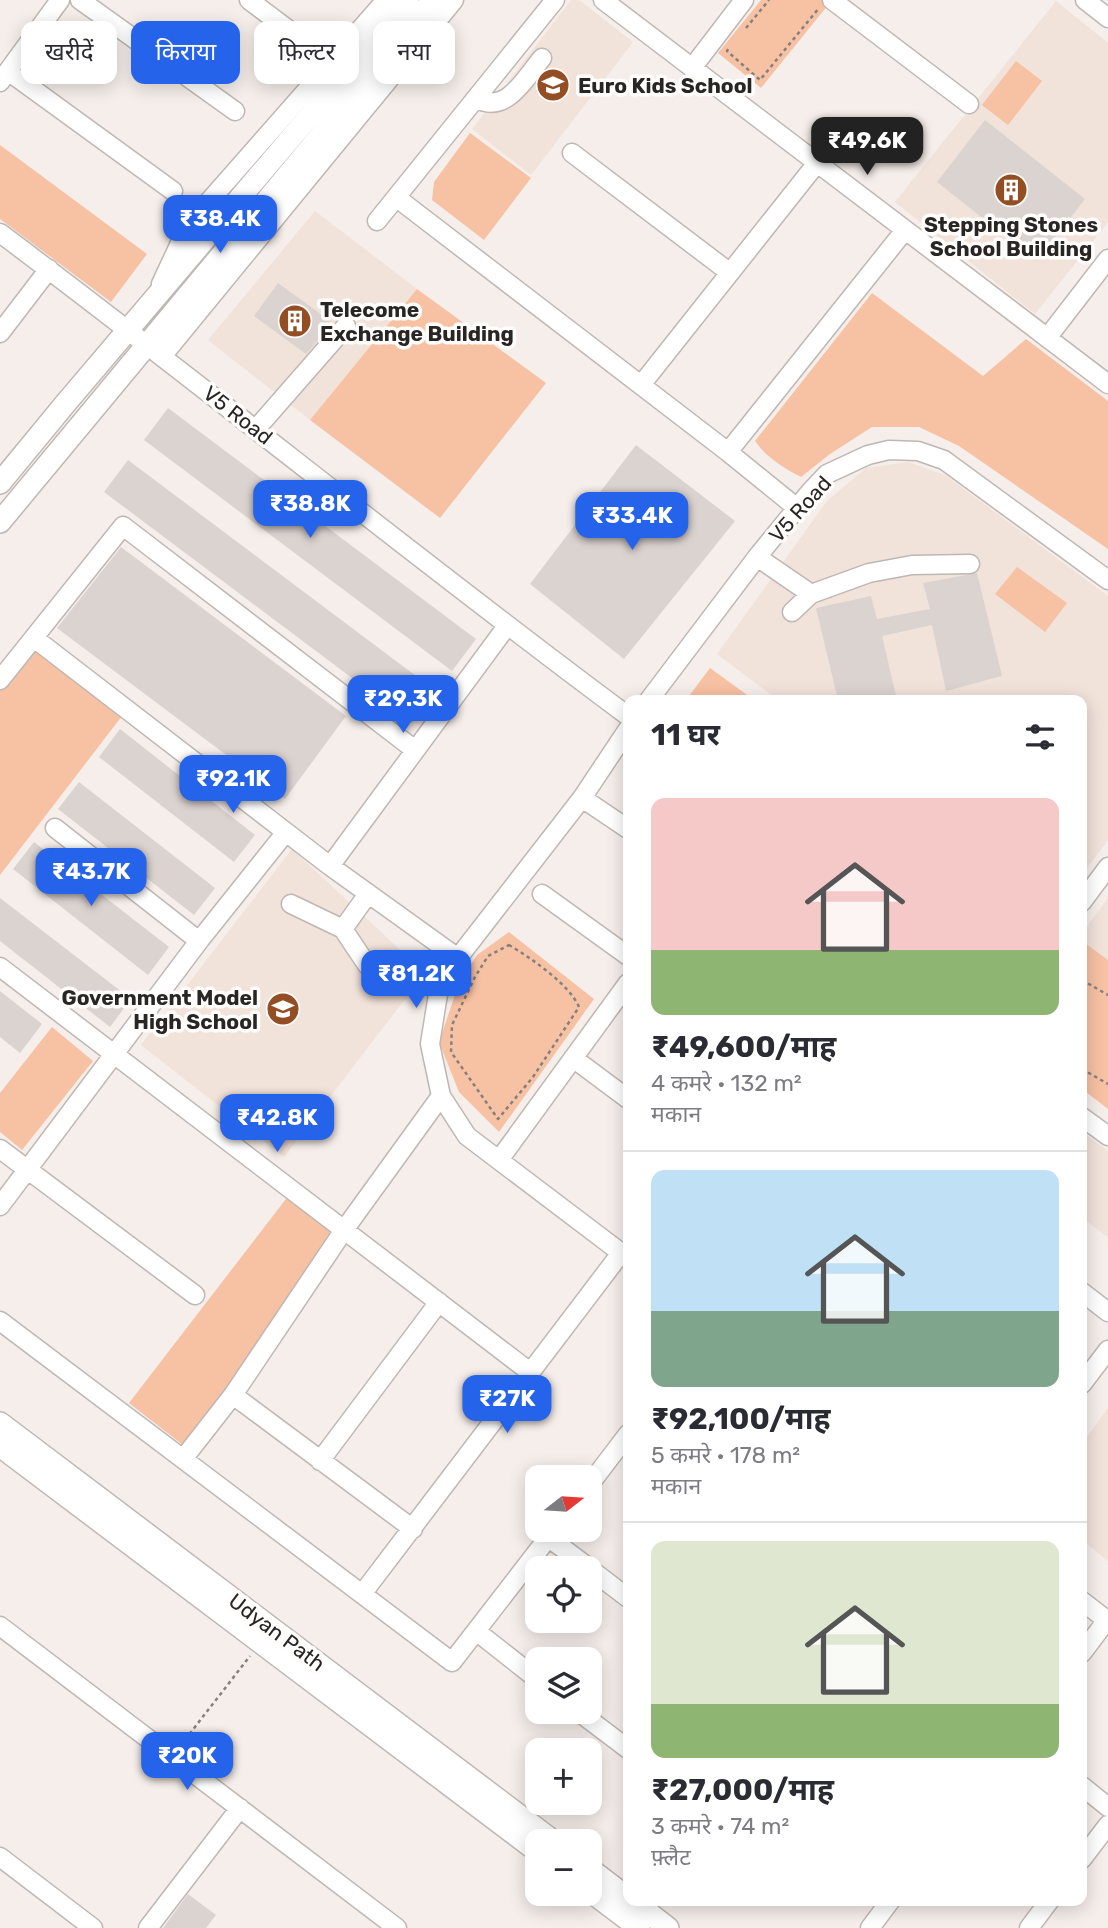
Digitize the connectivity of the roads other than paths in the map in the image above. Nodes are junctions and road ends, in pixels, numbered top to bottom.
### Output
1 (60, 0) edge
2 (80, 0) edge
3 (249, 0) edge
4 (386, 0) edge
5 (408, 0) edge
6 (433, 0) edge
7 (454, 0) edge
8 (555, 0) edge
9 (603, 0) edge
10 (744, 0) edge
11 (1085, 0) edge
12 (825, 1) edge
13 (1108, 18) edge
14 (276, 21) edge
15 (542, 58) dead end
16 (692, 68) junction
17 (4, 77) edge
18 (476, 98) junction
19 (969, 104) dead end
20 (235, 111) dead end
21 (572, 153) dead end
22 (817, 163) junction
23 (173, 191) dead end
24 (397, 198) junction
25 (377, 221) dead end
26 (905, 230) junction
27 (0, 233) edge
28 (1108, 259) edge
29 (48, 269) junction
30 (729, 272) junction
31 (154, 300) junction
32 (346, 326) dead end
33 (129, 330) junction
34 (0, 333) edge
35 (1047, 338) junction
36 (156, 350) junction
37 (1108, 384) edge
38 (641, 385) junction
39 (256, 429) junction
40 (728, 452) junction
41 (0, 483) edge
42 (797, 508) junction
43 (0, 522) edge
44 (757, 557) junction
45 (970, 564) dead end
46 (1108, 580) edge
47 (811, 594) junction
48 (792, 612) dead end
49 (506, 626) junction
50 (34, 638) junction
51 (0, 680) edge
52 (653, 695) edge
53 (623, 712) edge
54 (623, 736) edge
55 (415, 750) junction
56 (582, 798) junction
57 (623, 826) edge
58 (55, 828) dead end
59 (286, 832) junction
60 (330, 866) junction
61 (1108, 867) edge
62 (368, 894) junction
63 (542, 894) dead end
64 (1087, 895) edge
65 (291, 904) dead end
66 (343, 929) junction
67 (199, 941) junction
68 (623, 952) edge
69 (458, 958) junction
70 (367, 965) dead end
71 (0, 967) edge
72 (623, 990) edge
73 (114, 1054) junction
74 (573, 1058) junction
75 (623, 1095) edge
76 (441, 1096) junction
77 (1087, 1121) edge
78 (1108, 1136) edge
79 (0, 1149) edge
80 (499, 1160) junction
81 (28, 1170) junction
82 (0, 1206) edge
83 (344, 1230) junction
84 (623, 1253) edge
85 (623, 1257) edge
86 (195, 1295) dead end
87 (1087, 1296) edge
88 (439, 1302) junction
89 (1108, 1312) edge
90 (0, 1321) edge
91 (1108, 1350) edge
92 (530, 1372) junction
93 (1087, 1377) edge
94 (233, 1395) junction
95 (0, 1423) edge
96 (623, 1441) edge
97 (0, 1446) edge
98 (183, 1459) junction
99 (320, 1461) junction
100 (602, 1468) edge
101 (413, 1529) junction
102 (544, 1542) edge
103 (561, 1542) edge
104 (576, 1556) edge
105 (602, 1578) edge
106 (362, 1594) junction
107 (623, 1594) edge
108 (1087, 1605) edge
109 (1107, 1620) edge
110 (0, 1626) edge
111 (476, 1631) junction
112 (1087, 1646) edge
113 (525, 1670) edge
114 (595, 1724) edge
115 (623, 1745) edge
116 (1087, 1790) edge
117 (1108, 1807) edge
118 (240, 1808) junction
119 (1108, 1825) edge
120 (537, 1829) edge
121 (525, 1842) edge
122 (1087, 1852) edge
123 (0, 1857) edge
124 (602, 1878) edge
125 (623, 1894) edge
126 (602, 1900) edge
127 (639, 1906) edge
128 (886, 1906) edge
129 (1043, 1906) edge
130 (93, 1928) edge
131 (148, 1928) edge
132 (397, 1928) edge
133 (639, 1928) edge
134 (668, 1928) edge
135 (870, 1928) edge
136 (1029, 1928) edge

1 - 17 street
2 - 20 street
3 - 14 street
4 - 31 street
5 - 31 main road
6 - 36 main road
7 - 36 street
8 - 18 street
9 - 16 street
10 - 16 street
11 - 13 street
12 - 19 street
15 - 18 street
16 - 22 street
17 - 23 street
18 - 24 street
21 - 30 street
22 - 26 street
22 - 30 street
24 - 25 street
24 - 38 street
26 - 35 street
26 - 40 street
27 - 29 street, V5 Road
28 - 35 street
29 - 33 street, V5 Road
29 - 34 street
30 - 38 street
31 - 33 main road
32 - 39 street
33 - 36 street, V5 Road
33 - 41 main road
35 - 37 street
36 - 39 street, V5 Road
36 - 43 main road
38 - 40 street
39 - 49 street, V5 Road
40 - 42 street
42 - 44 street, V5 Road
42 - 46 street, V5 Road
44 - 47 street
44 - 52 street, V5 Road
45 - 47 street
47 - 48 street
49 - 53 street, V5 Road
49 - 55 street
50 - 51 street
50 - 55 street
50 - 59 street
54 - 56 street
55 - 60 street
56 - 57 street
56 - 69 street
58 - 67 street
59 - 60 street
59 - 67 street
60 - 62 street
61 - 64 street
62 - 66 street
62 - 69 street
63 - 68 street
65 - 66 street
66 - 70 street
67 - 73 street
69 - 76 street
71 - 73 street
72 - 74 street
73 - 81 street
73 - 83 street
74 - 75 street
74 - 80 street
76 - 80 street
76 - 83 street
77 - 78 street
79 - 81 street
80 - 84 street
81 - 82 street
81 - 86 street
83 - 88 street
83 - 94 street
85 - 92 street
87 - 89 street
88 - 92 street
88 - 99 street
90 - 98 street
91 - 93 street
92 - 101 street
94 - 98 street
94 - 99 street
95 - 120 main road, Udyan Path
96 - 100 street
97 - 121 main road, Udyan Path
98 - 106 street
99 - 101 street
101 - 106 street
102 - 111 street
103 - 104 street
105 - 107 street
106 - 111 street
108 - 109 street
109 - 112 street
110 - 118 street
111 - 113 street
114 - 115 street
116 - 117 street
118 - 131 street
118 - 132 street
119 - 122 street
123 - 130 street
124 - 125 main road
126 - 133 main road
127 - 134 main road
128 - 135 street
129 - 136 street

